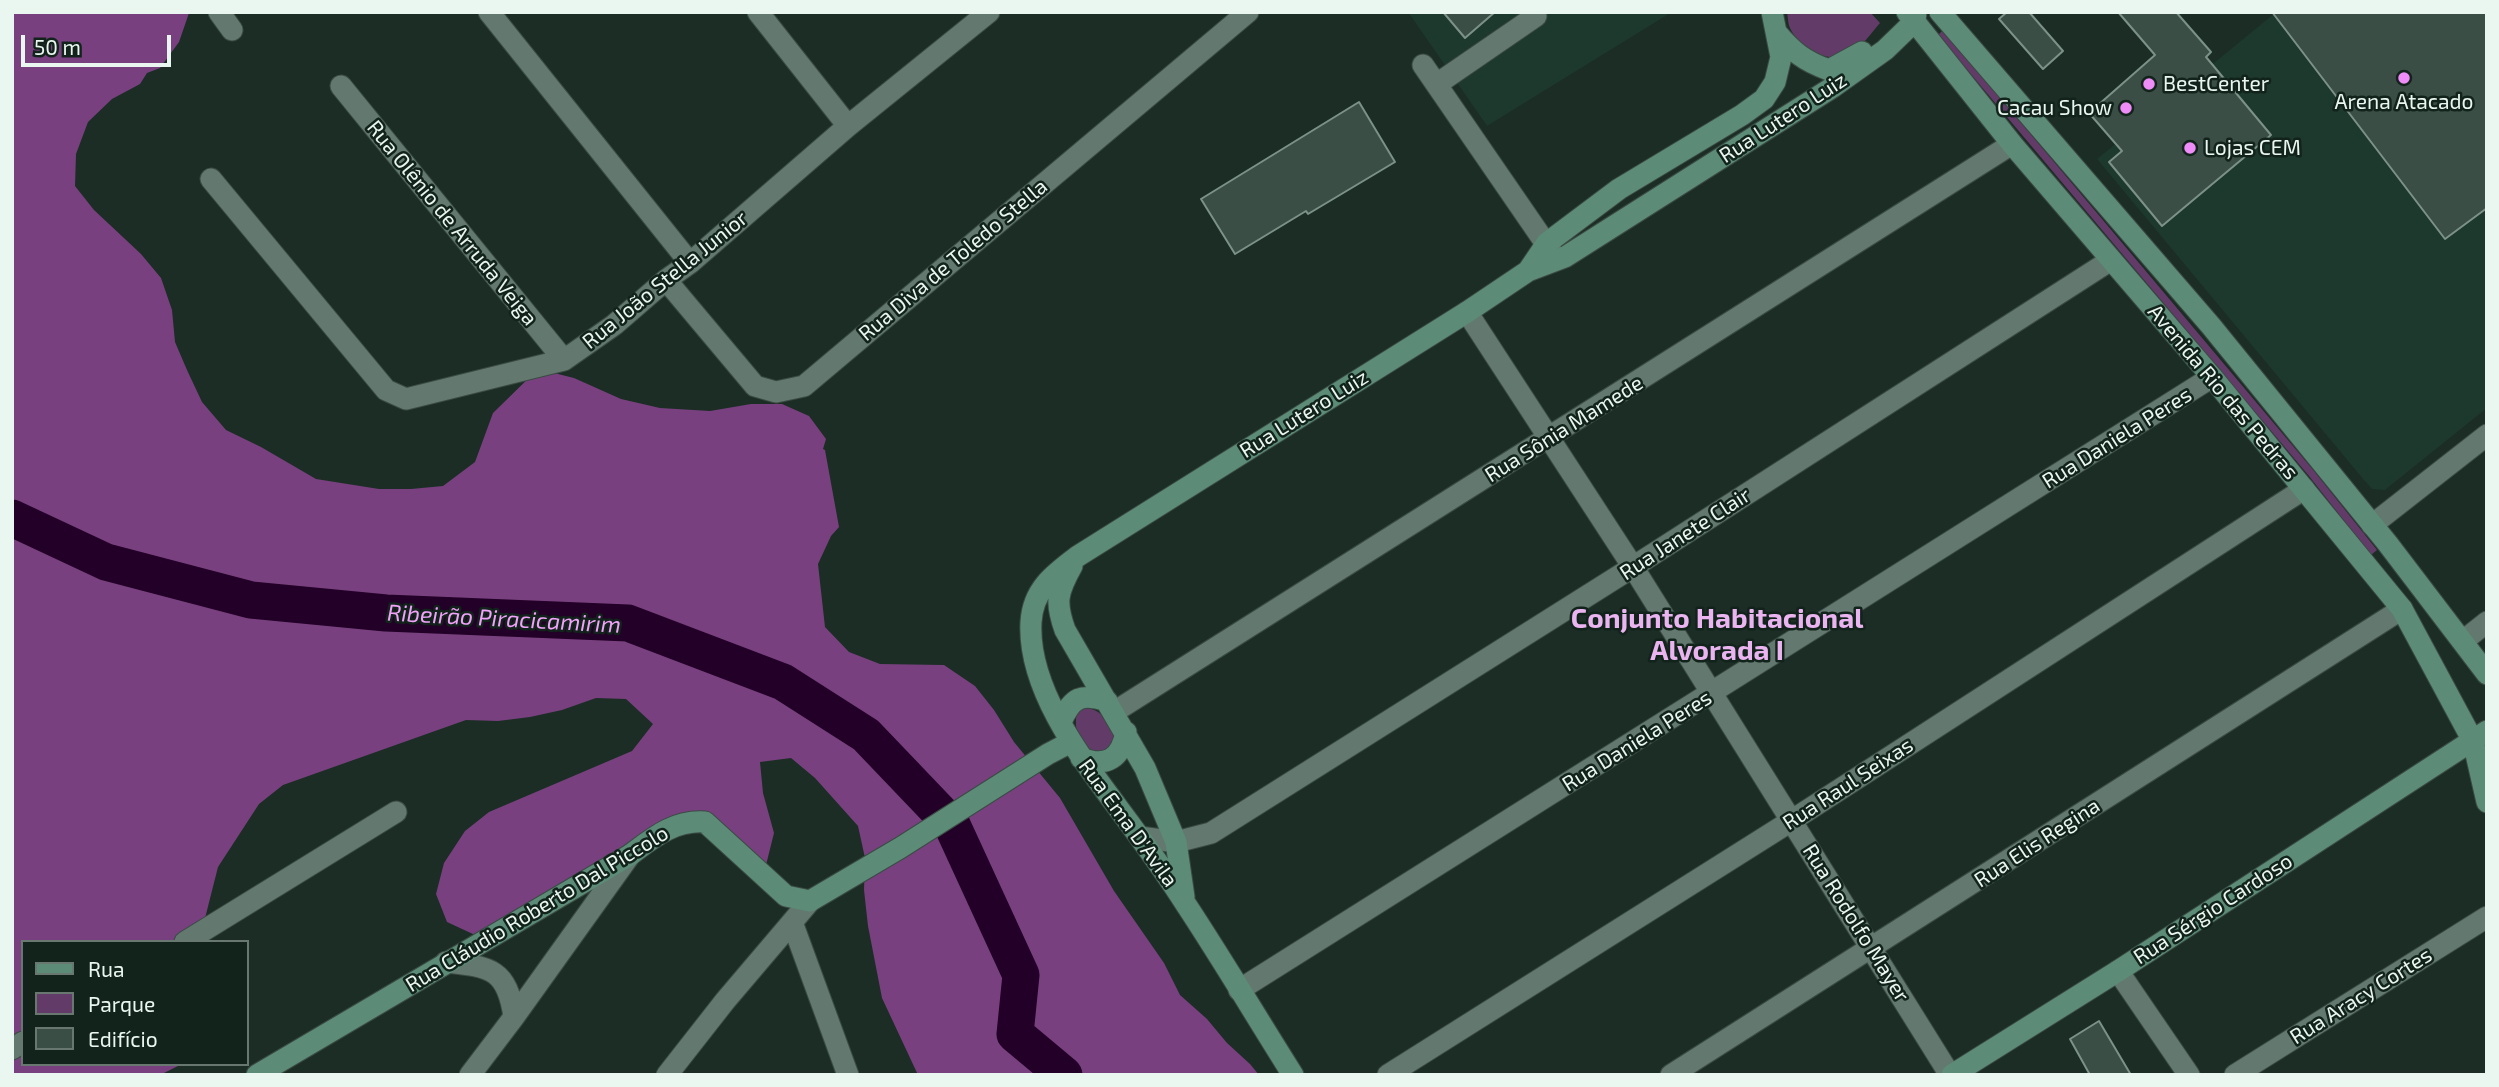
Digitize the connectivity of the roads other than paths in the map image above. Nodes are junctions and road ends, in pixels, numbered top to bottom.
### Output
1 (489, 12) edge
2 (758, 12) edge
3 (989, 12) edge
4 (1248, 12) edge
5 (1940, 12) edge
6 (1913, 15) edge
7 (1536, 16) dead end
8 (1773, 21) edge
9 (1885, 50) junction
10 (1423, 65) dead end
11 (1437, 84) junction
12 (341, 86) dead end
13 (848, 127) junction
14 (2012, 144) junction
15 (211, 179) dead end
16 (1552, 252) junction
17 (2111, 260) junction
18 (690, 263) junction
19 (666, 280) junction
20 (1467, 312) junction
21 (564, 360) junction
22 (2212, 377) junction
23 (2487, 435) edge
24 (1551, 437) junction
25 (2304, 489) junction
26 (2372, 525) junction
27 (1078, 555) junction
28 (1633, 567) junction
29 (2402, 609) junction
30 (2487, 622) edge
31 (2463, 641) junction
32 (2487, 674) edge
33 (1712, 694) junction
34 (1111, 706) junction
35 (1061, 722) junction
36 (1126, 732) junction
37 (2480, 736) edge
38 (1076, 750) junction
39 (2487, 802) edge
40 (396, 812) dead end
41 (1791, 821) junction
42 (1140, 837) junction
43 (1176, 842) junction
44 (630, 855) junction
45 (810, 901) junction
46 (1185, 903) junction
47 (2487, 917) edge
48 (792, 922) junction
49 (188, 940) edge
50 (1872, 949) junction
51 (446, 962) junction
52 (2118, 971) junction
53 (1239, 990) junction
54 (514, 1017) junction
55 (264, 1072) edge
56 (470, 1075) edge
57 (667, 1075) edge
58 (848, 1075) edge
59 (1293, 1075) edge
60 (1388, 1075) edge
61 (1671, 1075) edge
62 (1951, 1075) edge
63 (2189, 1075) edge
64 (2235, 1075) edge

1 - 18 street
2 - 13 street
3 - 13 street, Rua João Stella Junior
4 - 19 street, Rua Diva de Toledo Stella
5 - 26 street, Avenida Rio das Pedras
6 - 9 street, Rua Lutero Luiz
6 - 14 street, Avenida Rio das Pedras
7 - 11 street
8 - 9 street
8 - 16 street, Rua Lutero Luiz
9 - 16 street, Rua Lutero Luiz
10 - 11 street
11 - 16 street
12 - 21 street, Rua Olênio de Arruda Veiga
13 - 18 street, Rua João Stella Junior
14 - 17 street, Avenida Rio das Pedras
14 - 24 street, Rua Sônia Mamede
15 - 21 street, Rua João Stella Junior
16 - 20 street, Rua Lutero Luiz
17 - 22 street, Avenida Rio das Pedras
17 - 28 street, Rua Janete Clair
18 - 19 street, Rua João Stella Junior
19 - 21 street, Rua João Stella Junior
20 - 24 street, Rua Rodolfo Mayer
20 - 27 street, Rua Lutero Luiz
22 - 25 street, Avenida Rio das Pedras
22 - 33 street, Rua Daniela Peres
23 - 26 street
24 - 28 street, Rua Rodolfo Mayer
24 - 34 street, Rua Sônia Mamede
25 - 29 street, Avenida Rio das Pedras
25 - 41 street, Rua Raul Seixas
26 - 31 street, Avenida Rio das Pedras
27 - 34 street, Rua Ema D'Avila
27 - 35 street, Rua Ema D'Avila
28 - 33 street, Rua Rodolfo Mayer
28 - 43 street, Rua Janete Clair
29 - 37 street, Avenida Rio das Pedras
29 - 50 street, Rua Elis Regina
30 - 31 street
31 - 32 street, Avenida Rio das Pedras
33 - 41 street, Rua Rodolfo Mayer
33 - 53 street, Rua Daniela Peres
34 - 35 street
34 - 36 street, Rua Ema D'Avila
35 - 38 street, Rua Ema D'Avila
36 - 38 street
36 - 43 street, Rua Ema D'Avila
37 - 39 street, Avenida Rio das Pedras
37 - 52 street, Rua Sérgio Cardoso
38 - 42 street, Rua Ema D'Avila
38 - 45 street
40 - 49 street
41 - 50 street, Rua Rodolfo Mayer
41 - 60 street, Rua Raul Seixas
42 - 43 street, Rua Janete Clair
42 - 46 street, Rua Ema D'Avila
43 - 46 street, Rua Ema D'Avila
44 - 45 street, Rua Cláudio Roberto Dal Piccolo
44 - 51 street, Rua Cláudio Roberto Dal Piccolo
44 - 54 street
45 - 48 street
46 - 53 street
47 - 64 street, Rua Aracy Cortes
48 - 57 street
48 - 58 street
50 - 61 street, Rua Elis Regina
50 - 62 street, Rua Rodolfo Mayer
51 - 54 street
51 - 55 street, Rua Cláudio Roberto Dal Piccolo
52 - 62 street, Rua Sérgio Cardoso
52 - 63 street
53 - 59 street
54 - 56 street

